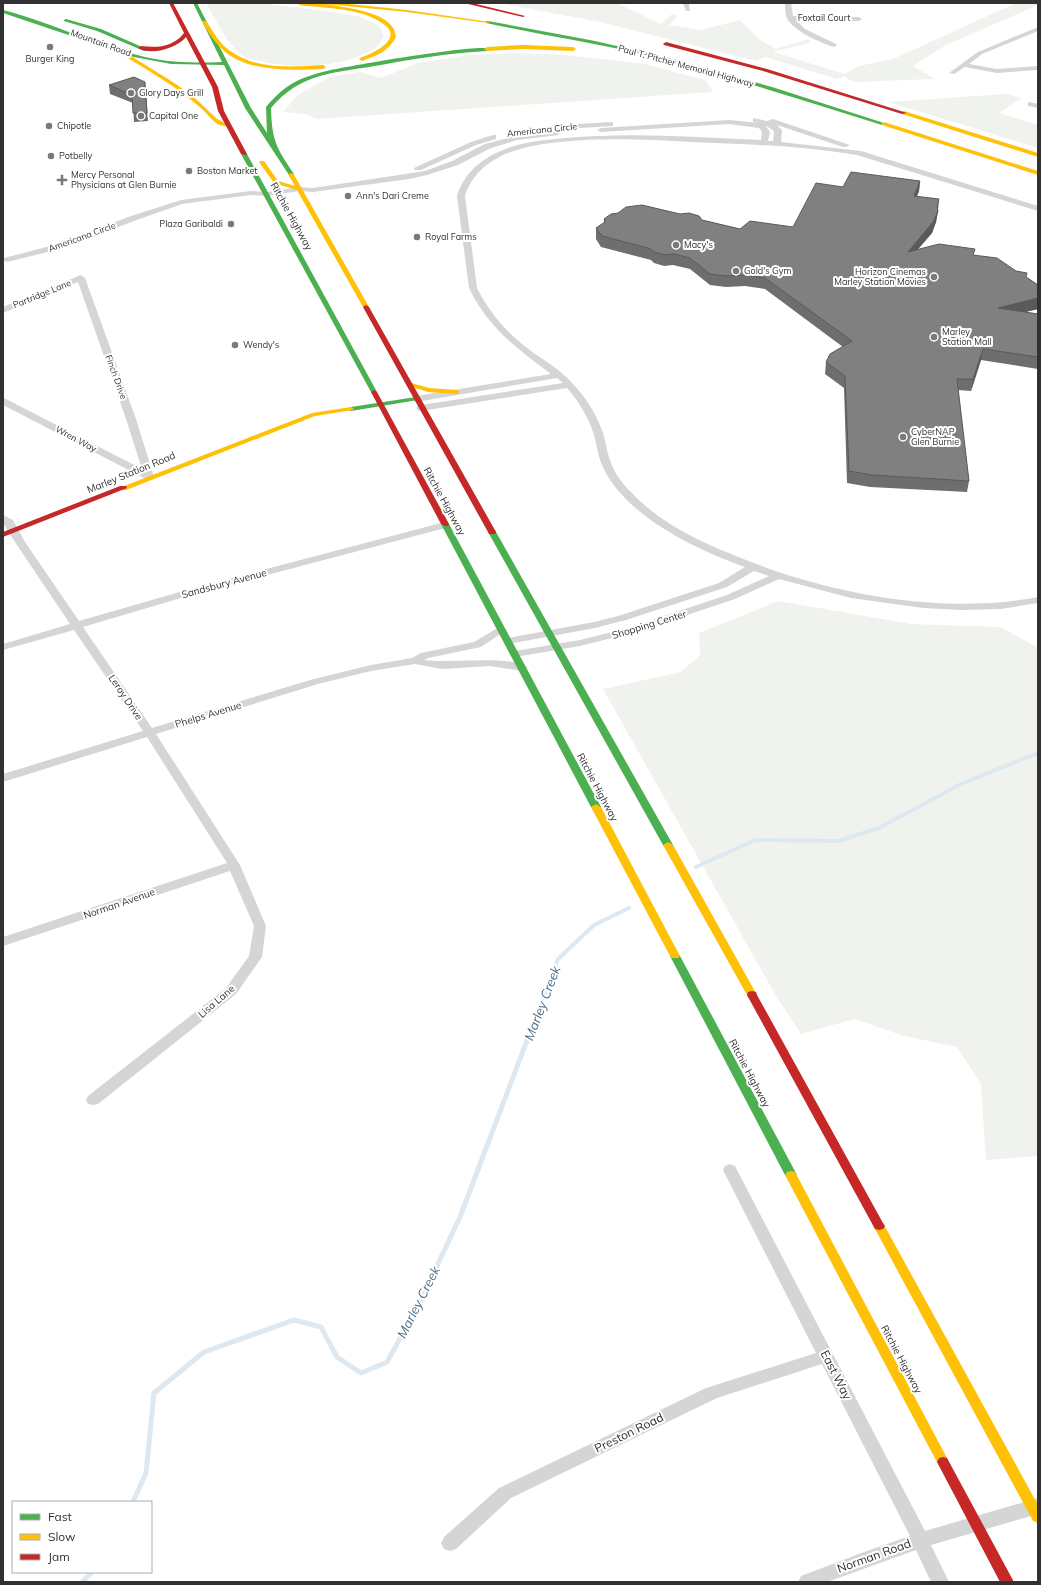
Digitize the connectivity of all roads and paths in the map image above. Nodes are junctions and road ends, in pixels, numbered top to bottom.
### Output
1 (3, 3) edge
2 (171, 3) edge
3 (194, 3) edge
4 (298, 3) edge
5 (325, 3) edge
6 (466, 3) edge
7 (788, 3) edge
8 (457, 6) dead end
9 (32, 10) dead end
10 (3, 11) edge
11 (57, 17) dead end
12 (790, 18) junction
13 (859, 19) dead end
14 (204, 22) junction
15 (1038, 29) edge
16 (187, 32) junction
17 (656, 42) dead end
18 (834, 45) dead end
19 (141, 48) junction
20 (121, 52) junction
21 (224, 60) junction
22 (202, 62) junction
23 (964, 65) junction
24 (1038, 68) edge
25 (952, 72) dead end
26 (215, 87) junction
27 (229, 102) dead end
28 (818, 103) junction
29 (740, 118) junction
30 (230, 127) junction
31 (764, 143) junction
32 (777, 144) junction
33 (275, 152) junction
34 (1038, 154) edge
35 (258, 155) dead end
36 (875, 157) junction
37 (1038, 173) edge
38 (299, 189) junction
39 (267, 194) junction
40 (1038, 209) edge
41 (4, 260) edge
42 (81, 278) joint
43 (3, 310) edge
44 (559, 376) junction
45 (408, 384) junction
46 (570, 385) junction
47 (457, 392) junction
48 (416, 399) junction
49 (3, 401) edge
50 (380, 404) junction
51 (421, 408) junction
52 (385, 413) junction
53 (331, 421) dead end
54 (312, 424) dead end
55 (268, 432) junction
56 (149, 477) junction
57 (3, 518) edge
58 (446, 525) junction
59 (8, 533) edge
60 (753, 567) junction
61 (777, 576) junction
62 (1038, 600) edge
63 (77, 625) junction
64 (501, 629) junction
65 (548, 634) junction
66 (508, 641) junction
67 (3, 647) edge
68 (556, 648) junction
69 (515, 654) junction
70 (415, 661) junction
71 (522, 668) junction
72 (149, 732) junction
73 (3, 778) edge
74 (234, 865) junction
75 (3, 942) edge
76 (93, 1100) dead end
77 (730, 1170) dead end
78 (826, 1356) junction
79 (1036, 1510) edge
80 (976, 1523) junction
81 (920, 1539) junction
82 (450, 1543) dead end
83 (806, 1582) edge
84 (940, 1582) edge
85 (1007, 1582) edge

1 - 9 main road
2 - 16 main road, Ritchie Highway
3 - 14 main road, Ritchie Highway
4 - 14 main road
5 - 28 main road, Paul T. Pitcher Memorial Highway
6 - 8 main road
7 - 12 street
10 - 20 main road, Mountain Road
11 - 19 main road, Mountain Road
12 - 13 street, Foxtail Court
12 - 18 street
14 - 21 main road, Ritchie Highway
15 - 23 street
16 - 19 main road
16 - 22 main road, Ritchie Highway
17 - 34 main road, Paul T. Pitcher Memorial Highway
19 - 22 main road, Mountain Road
20 - 22 main road, Mountain Road
20 - 30 main road
21 - 22 main road, Mountain Road
21 - 33 main road, Ritchie Highway
22 - 26 main road, Ritchie Highway
23 - 24 street
23 - 25 street
26 - 27 main road
26 - 30 main road, Ritchie Highway
28 - 33 main road
28 - 37 main road, Paul T. Pitcher Memorial Highway
29 - 32 street, Americana Circle
29 - 36 street
29 - 38 street, Americana Circle
30 - 39 main road, Ritchie Highway
31 - 32 street
31 - 38 street, Americana Circle
31 - 44 street
32 - 36 street
33 - 38 main road, Ritchie Highway
35 - 38 main road
36 - 40 street
38 - 39 street, Americana Circle
38 - 45 main road, Ritchie Highway
39 - 41 street, Americana Circle
39 - 50 main road, Ritchie Highway
42 - 43 street, Partridge Lane
42 - 56 street, Finch Drive
44 - 46 street
44 - 47 street
45 - 47 main road
45 - 48 main road, Ritchie Highway
46 - 51 street
46 - 60 street
47 - 48 street
48 - 50 main road, Marley Station Road
48 - 51 main road, Ritchie Highway
49 - 56 street, Wren Way
50 - 52 main road, Ritchie Highway
50 - 55 main road, Marley Station Road
51 - 52 main road
51 - 65 main road, Ritchie Highway
52 - 53 main road
52 - 58 main road, Ritchie Highway
54 - 55 main road, Marley Station Road
55 - 56 main road, Marley Station Road
56 - 59 main road, Marley Station Road
57 - 59 street, Leroy Drive
58 - 63 street, Sandsbury Avenue
58 - 64 main road, Ritchie Highway
59 - 63 street, Leroy Drive
60 - 61 street
60 - 65 street, Shopping Center
61 - 62 street
61 - 68 street, Shopping Center
63 - 67 street, Sandsbury Avenue
63 - 72 street, Leroy Drive
64 - 66 main road, Ritchie Highway
64 - 70 street, Phelps Avenue
65 - 66 street, Shopping Center
65 - 68 main road, Ritchie Highway
66 - 69 main road, Ritchie Highway
68 - 69 street, Shopping Center
68 - 79 main road, Ritchie Highway
69 - 71 main road, Ritchie Highway
70 - 71 street, Phelps Avenue
70 - 72 street, Phelps Avenue
71 - 80 main road, Ritchie Highway
72 - 73 street, Phelps Avenue
72 - 74 street, Leroy Drive
74 - 75 street, Norman Avenue
74 - 76 street, Lisa Lane
77 - 78 street, East Way
78 - 81 street, East Way
78 - 82 street, Preston Road
79 - 80 street, Norman Road
80 - 81 street, Norman Road
80 - 85 main road, Ritchie Highway
81 - 83 street, Norman Road
81 - 84 street, East Way

